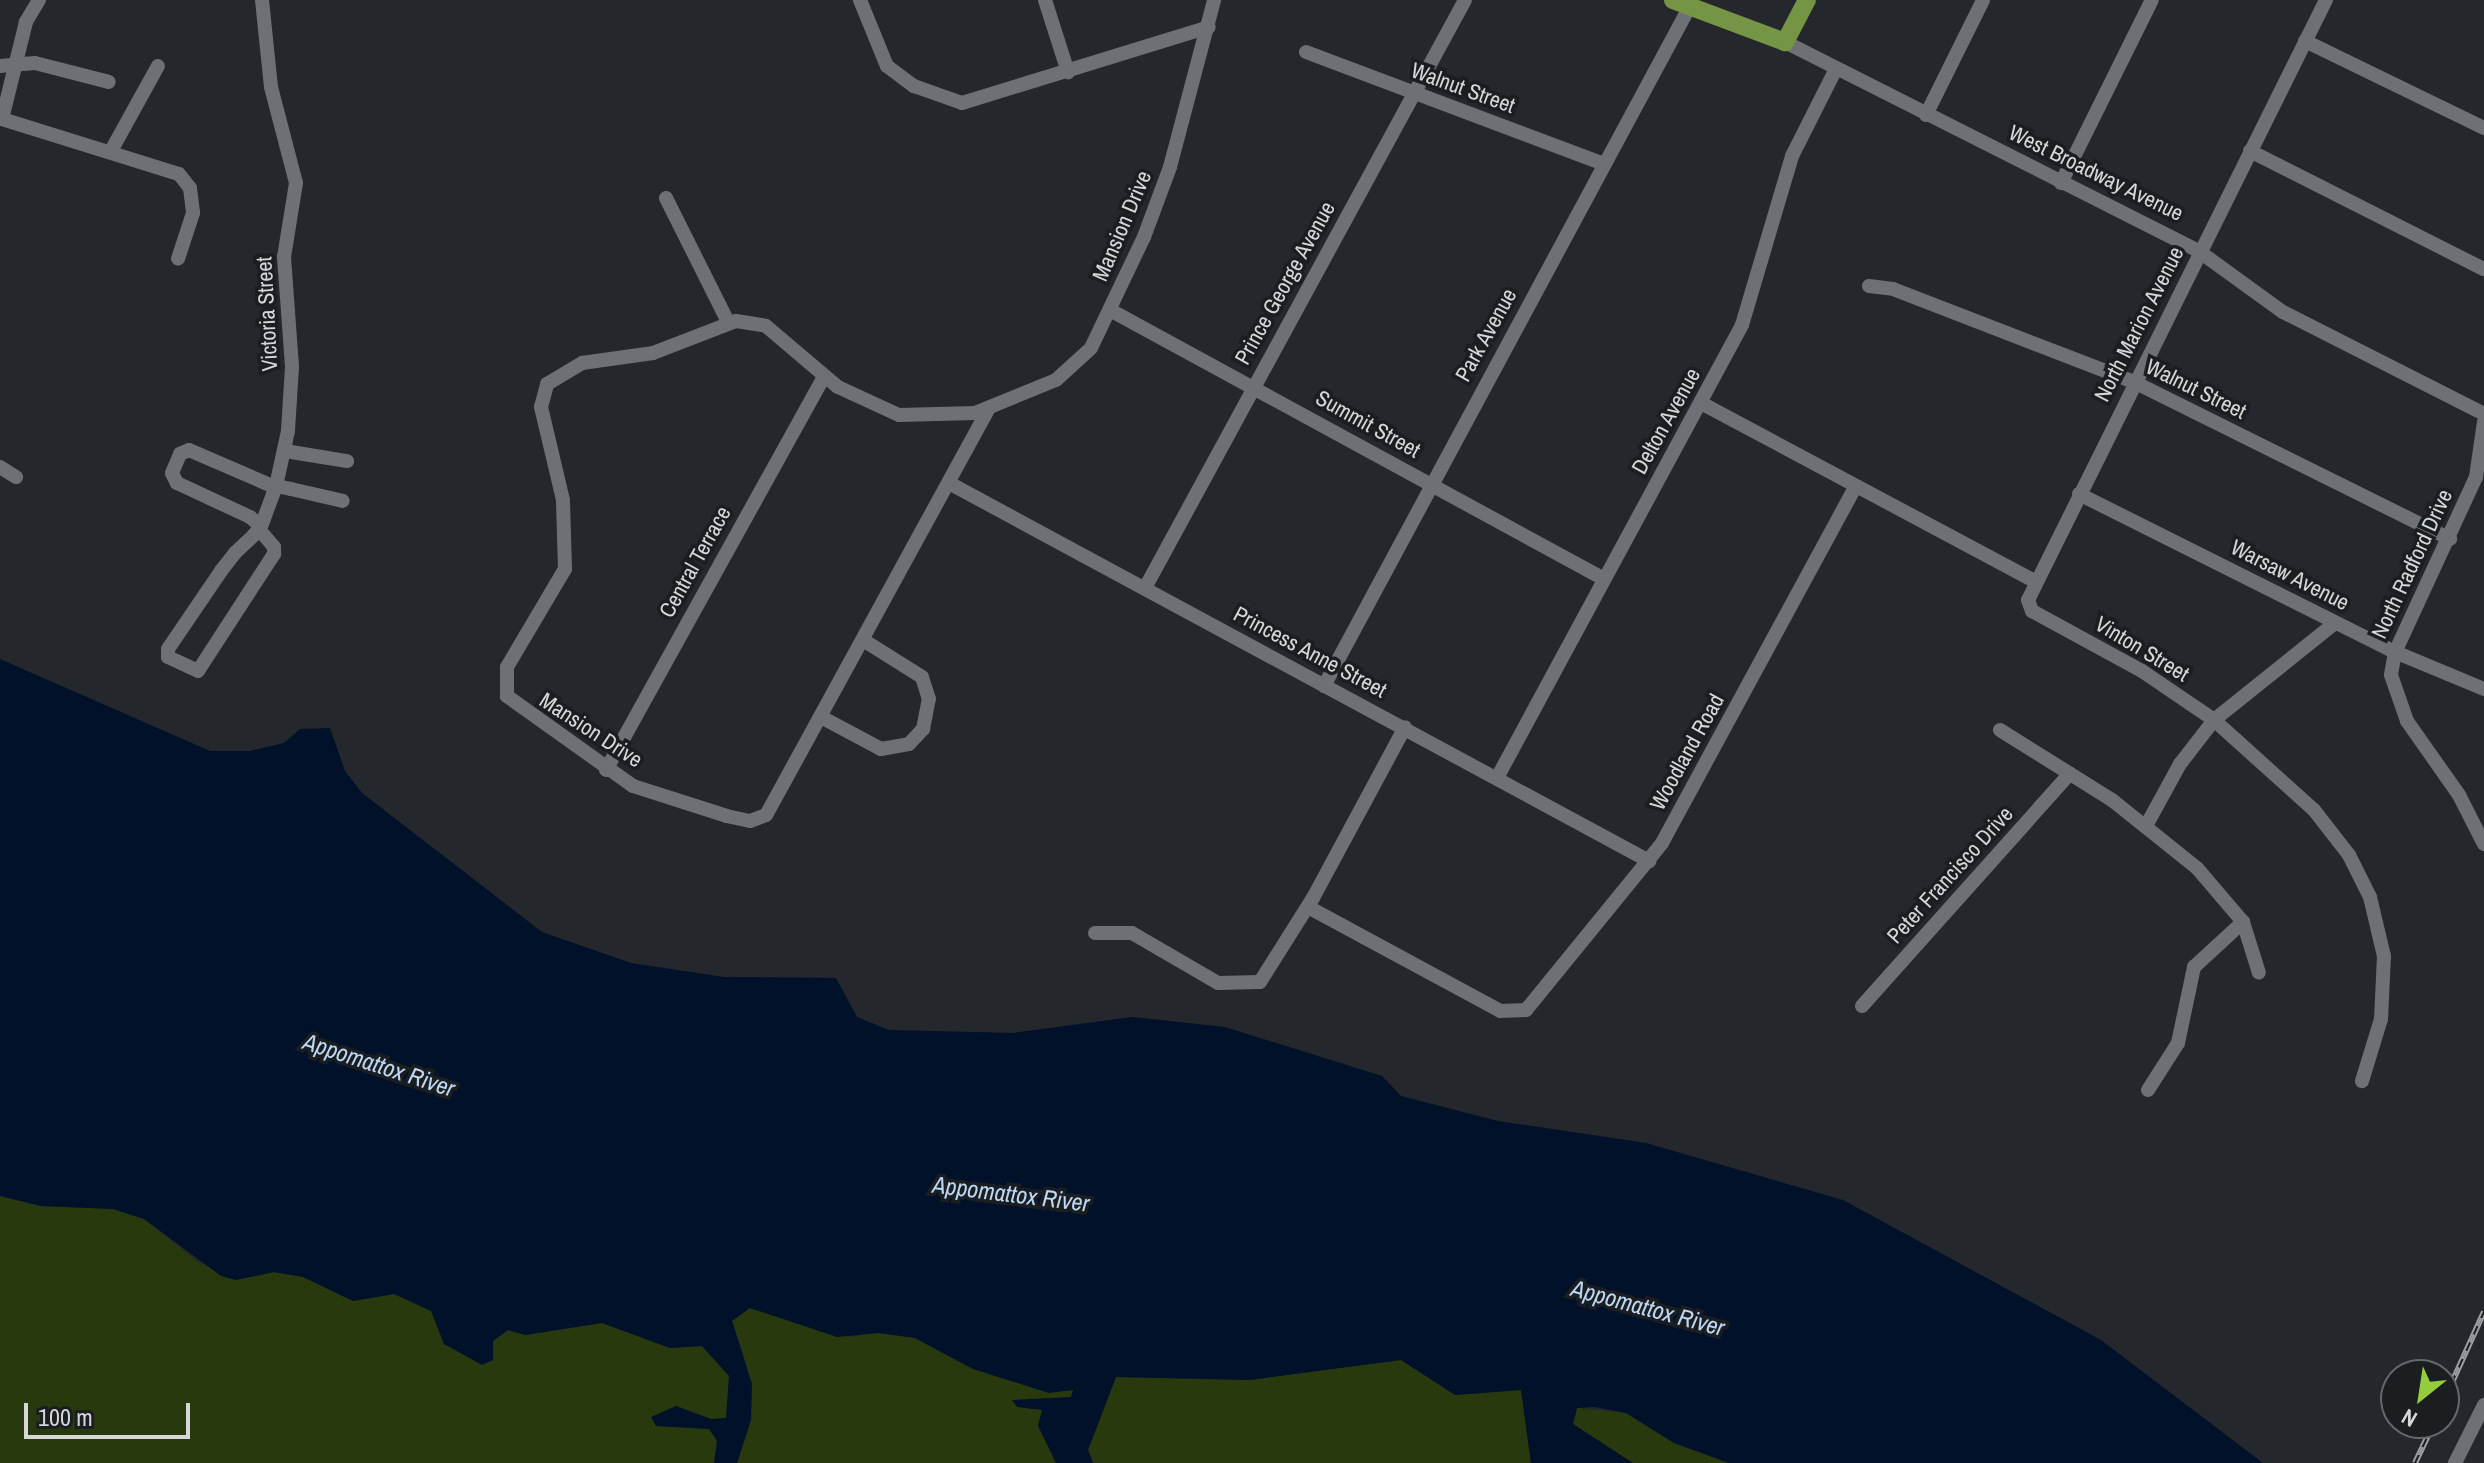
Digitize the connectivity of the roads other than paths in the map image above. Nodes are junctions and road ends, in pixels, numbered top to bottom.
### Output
1 (39, 0) edge
2 (262, 0) edge
3 (860, 0) edge
4 (1045, 0) edge
5 (1214, 0) edge
6 (1465, 0) edge
7 (1807, 0) edge
8 (1983, 0) edge
9 (2152, 0) edge
10 (2323, 1) edge
11 (1682, 3) edge
12 (1209, 27) junction
13 (2305, 41) junction
14 (1785, 42) junction
15 (1306, 52) dead end
16 (7, 66) edge
17 (158, 66) dead end
18 (1836, 69) junction
19 (1068, 72) junction
20 (109, 82) dead end
21 (1413, 92) junction
22 (1, 114) edge
23 (1926, 115) junction
24 (2484, 128) edge
25 (111, 151) junction
26 (2250, 151) junction
27 (1604, 164) junction
28 (2061, 183) junction
29 (666, 198) dead end
30 (2200, 252) junction
31 (178, 259) dead end
32 (2484, 269) edge
33 (1869, 286) dead end
34 (1110, 310) junction
35 (728, 322) junction
36 (824, 376) junction
37 (2134, 382) junction
38 (1254, 387) junction
39 (1701, 403) junction
40 (989, 408) junction
41 (2484, 414) edge
42 (2484, 422) edge
43 (285, 451) junction
44 (347, 461) dead end
45 (0, 467) edge
46 (16, 477) dead end
47 (949, 483) junction
48 (1431, 484) junction
49 (276, 486) junction
50 (1856, 486) junction
51 (2079, 494) junction
52 (343, 501) dead end
53 (259, 529) junction
54 (2450, 539) junction
55 (1604, 579) junction
56 (2036, 582) junction
57 (1145, 588) junction
58 (2335, 623) junction
59 (863, 640) junction
60 (2395, 652) junction
61 (1324, 686) junction
62 (2484, 689) edge
63 (821, 717) junction
64 (2214, 720) junction
65 (1405, 727) junction
66 (2000, 730) dead end
67 (606, 770) junction
68 (2070, 773) junction
69 (1497, 778) junction
70 (2146, 826) junction
71 (2484, 844) edge
72 (1649, 861) junction
73 (1308, 907) junction
74 (2243, 922) junction
75 (1095, 933) dead end
76 (2259, 973) dead end
77 (1862, 1006) dead end
78 (2362, 1081) dead end
79 (2148, 1090) dead end
80 (2484, 1405) edge
81 (2455, 1463) edge

1 - 16 street
2 - 43 street, Victoria Street
3 - 19 street
4 - 19 street
5 - 12 street, Mansion Drive
6 - 21 street, Prince George Avenue
7 - 14 main road
8 - 23 street
9 - 28 street
10 - 13 street, North Marion Avenue
11 - 14 main road, West Broadway Avenue
11 - 27 street, Park Avenue
12 - 19 street
12 - 34 street, Mansion Drive
13 - 24 street
13 - 26 street, North Marion Avenue
14 - 18 street, West Broadway Avenue
15 - 21 street, Walnut Street
16 - 20 street
16 - 22 street
17 - 25 street
18 - 23 street, West Broadway Avenue
18 - 39 street, Delton Avenue
21 - 27 street, Walnut Street
21 - 38 street, Prince George Avenue
22 - 25 street
23 - 28 street, West Broadway Avenue
25 - 31 street
26 - 30 street, North Marion Avenue
26 - 32 street
27 - 48 street, Park Avenue
28 - 30 street, West Broadway Avenue
29 - 35 street
30 - 37 street, North Marion Avenue
30 - 41 street, West Broadway Avenue
33 - 37 street, Walnut Street
34 - 38 street, Summit Street
34 - 40 street, Mansion Drive
35 - 36 street, Mansion Drive
35 - 67 street, Mansion Drive
36 - 40 street, Mansion Drive
36 - 67 street, Central Terrace
37 - 51 street, North Marion Avenue
37 - 54 street, Walnut Street
38 - 48 street, Summit Street
38 - 57 street, Prince George Avenue
39 - 50 street
39 - 55 street, Delton Avenue
40 - 47 street, Mansion Drive
42 - 54 street, North Radford Drive
43 - 44 street
43 - 49 street, Victoria Street
45 - 46 street
47 - 57 street, Princess Anne Street
47 - 59 street, Mansion Drive
48 - 55 street, Summit Street
48 - 61 street, Park Avenue
49 - 52 street
49 - 53 street, Victoria Street
49 - 53 street
50 - 56 street
50 - 72 street, Woodland Road
51 - 56 street, North Marion Avenue
51 - 58 street, Warsaw Avenue
53 - 53 street
54 - 60 street, North Radford Drive
55 - 69 street, Delton Avenue
56 - 64 street, Vinton Street
57 - 61 street, Princess Anne Street
58 - 60 street, Warsaw Avenue
58 - 64 street
59 - 63 street, Mansion Drive
59 - 63 street
60 - 62 street, Warsaw Avenue
60 - 71 street, North Radford Drive
61 - 65 street, Princess Anne Street
63 - 67 street, Mansion Drive
64 - 70 street
64 - 78 street, Vinton Street
65 - 69 street, Princess Anne Street
65 - 73 street
66 - 68 street
68 - 70 street
68 - 77 street, Peter Francisco Drive
69 - 72 street, Princess Anne Street
70 - 74 street
72 - 73 street, Woodland Road
73 - 75 street
74 - 76 street
74 - 79 street
80 - 81 street

